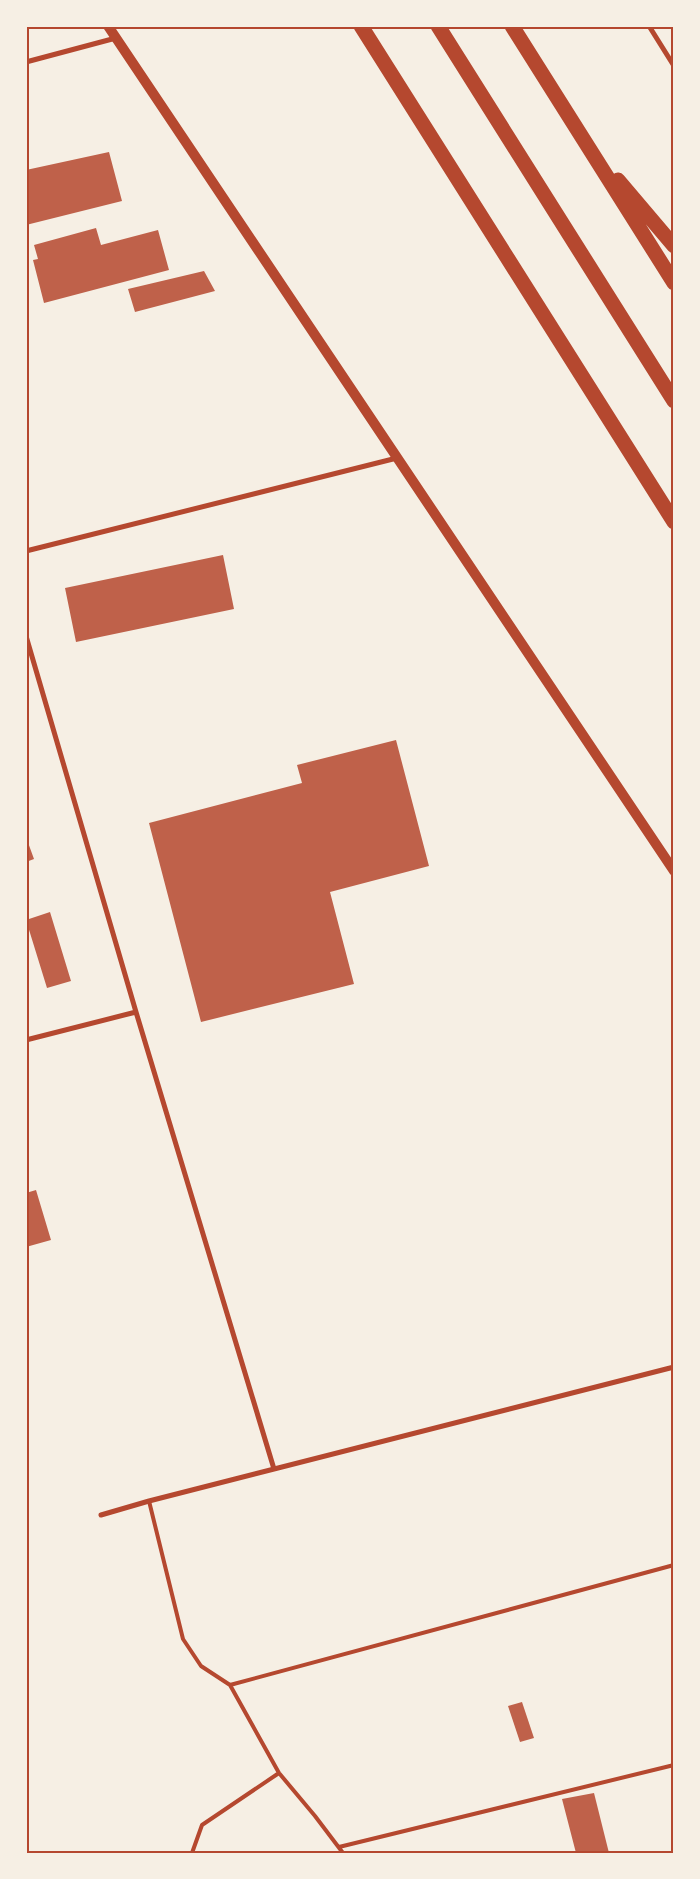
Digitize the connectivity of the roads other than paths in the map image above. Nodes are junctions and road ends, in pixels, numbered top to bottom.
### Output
1 (108, 26) edge
2 (361, 26) edge
3 (438, 26) edge
4 (512, 26) edge
5 (650, 26) edge
6 (116, 38) junction
7 (26, 62) edge
8 (674, 66) edge
9 (581, 134) junction
10 (674, 246) edge
11 (674, 283) edge
12 (674, 401) edge
13 (397, 458) junction
14 (674, 522) edge
15 (26, 551) edge
16 (26, 636) edge
17 (674, 871) edge
18 (136, 1012) junction
19 (26, 1040) edge
20 (674, 1368) edge
21 (274, 1469) junction
22 (149, 1501) junction
23 (101, 1515) dead end
24 (674, 1565) edge
25 (230, 1685) junction
26 (674, 1765) edge
27 (279, 1773) junction
28 (339, 1847) junction
29 (192, 1853) edge
30 (343, 1853) edge

1 - 6 main road
2 - 14 highway
3 - 12 highway
4 - 9 highway
5 - 8 street
6 - 7 street
6 - 13 main road
9 - 10 highway
9 - 11 highway
13 - 15 street
13 - 17 main road
16 - 18 street
18 - 19 street
18 - 21 street
20 - 21 street
21 - 22 street
22 - 23 street
22 - 25 lane
24 - 25 lane
25 - 27 lane
26 - 28 lane
27 - 28 lane
27 - 29 lane
28 - 30 lane

